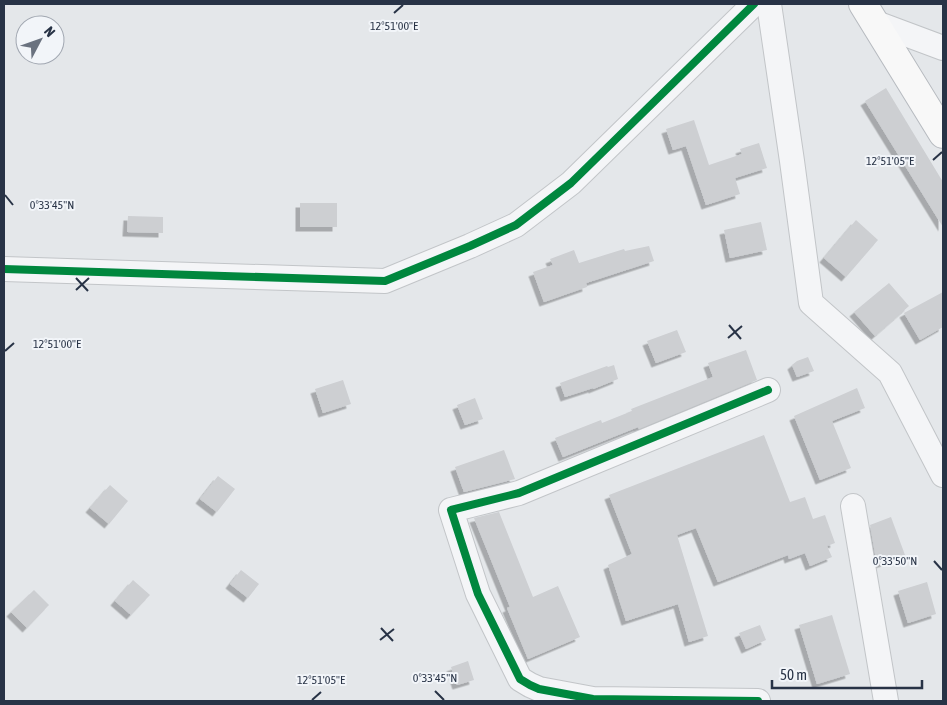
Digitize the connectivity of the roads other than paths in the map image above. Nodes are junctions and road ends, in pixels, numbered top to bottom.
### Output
1 (754, 4) edge
2 (769, 4) edge
3 (870, 14) edge
4 (943, 48) edge
5 (943, 134) edge
6 (4, 269) edge
7 (768, 390) dead end
8 (943, 475) edge
9 (852, 506) dead end
10 (758, 701) edge
11 (886, 701) edge

1 - 6 street
2 - 8 street
3 - 4 street
3 - 5 highway
7 - 10 street
9 - 11 street

